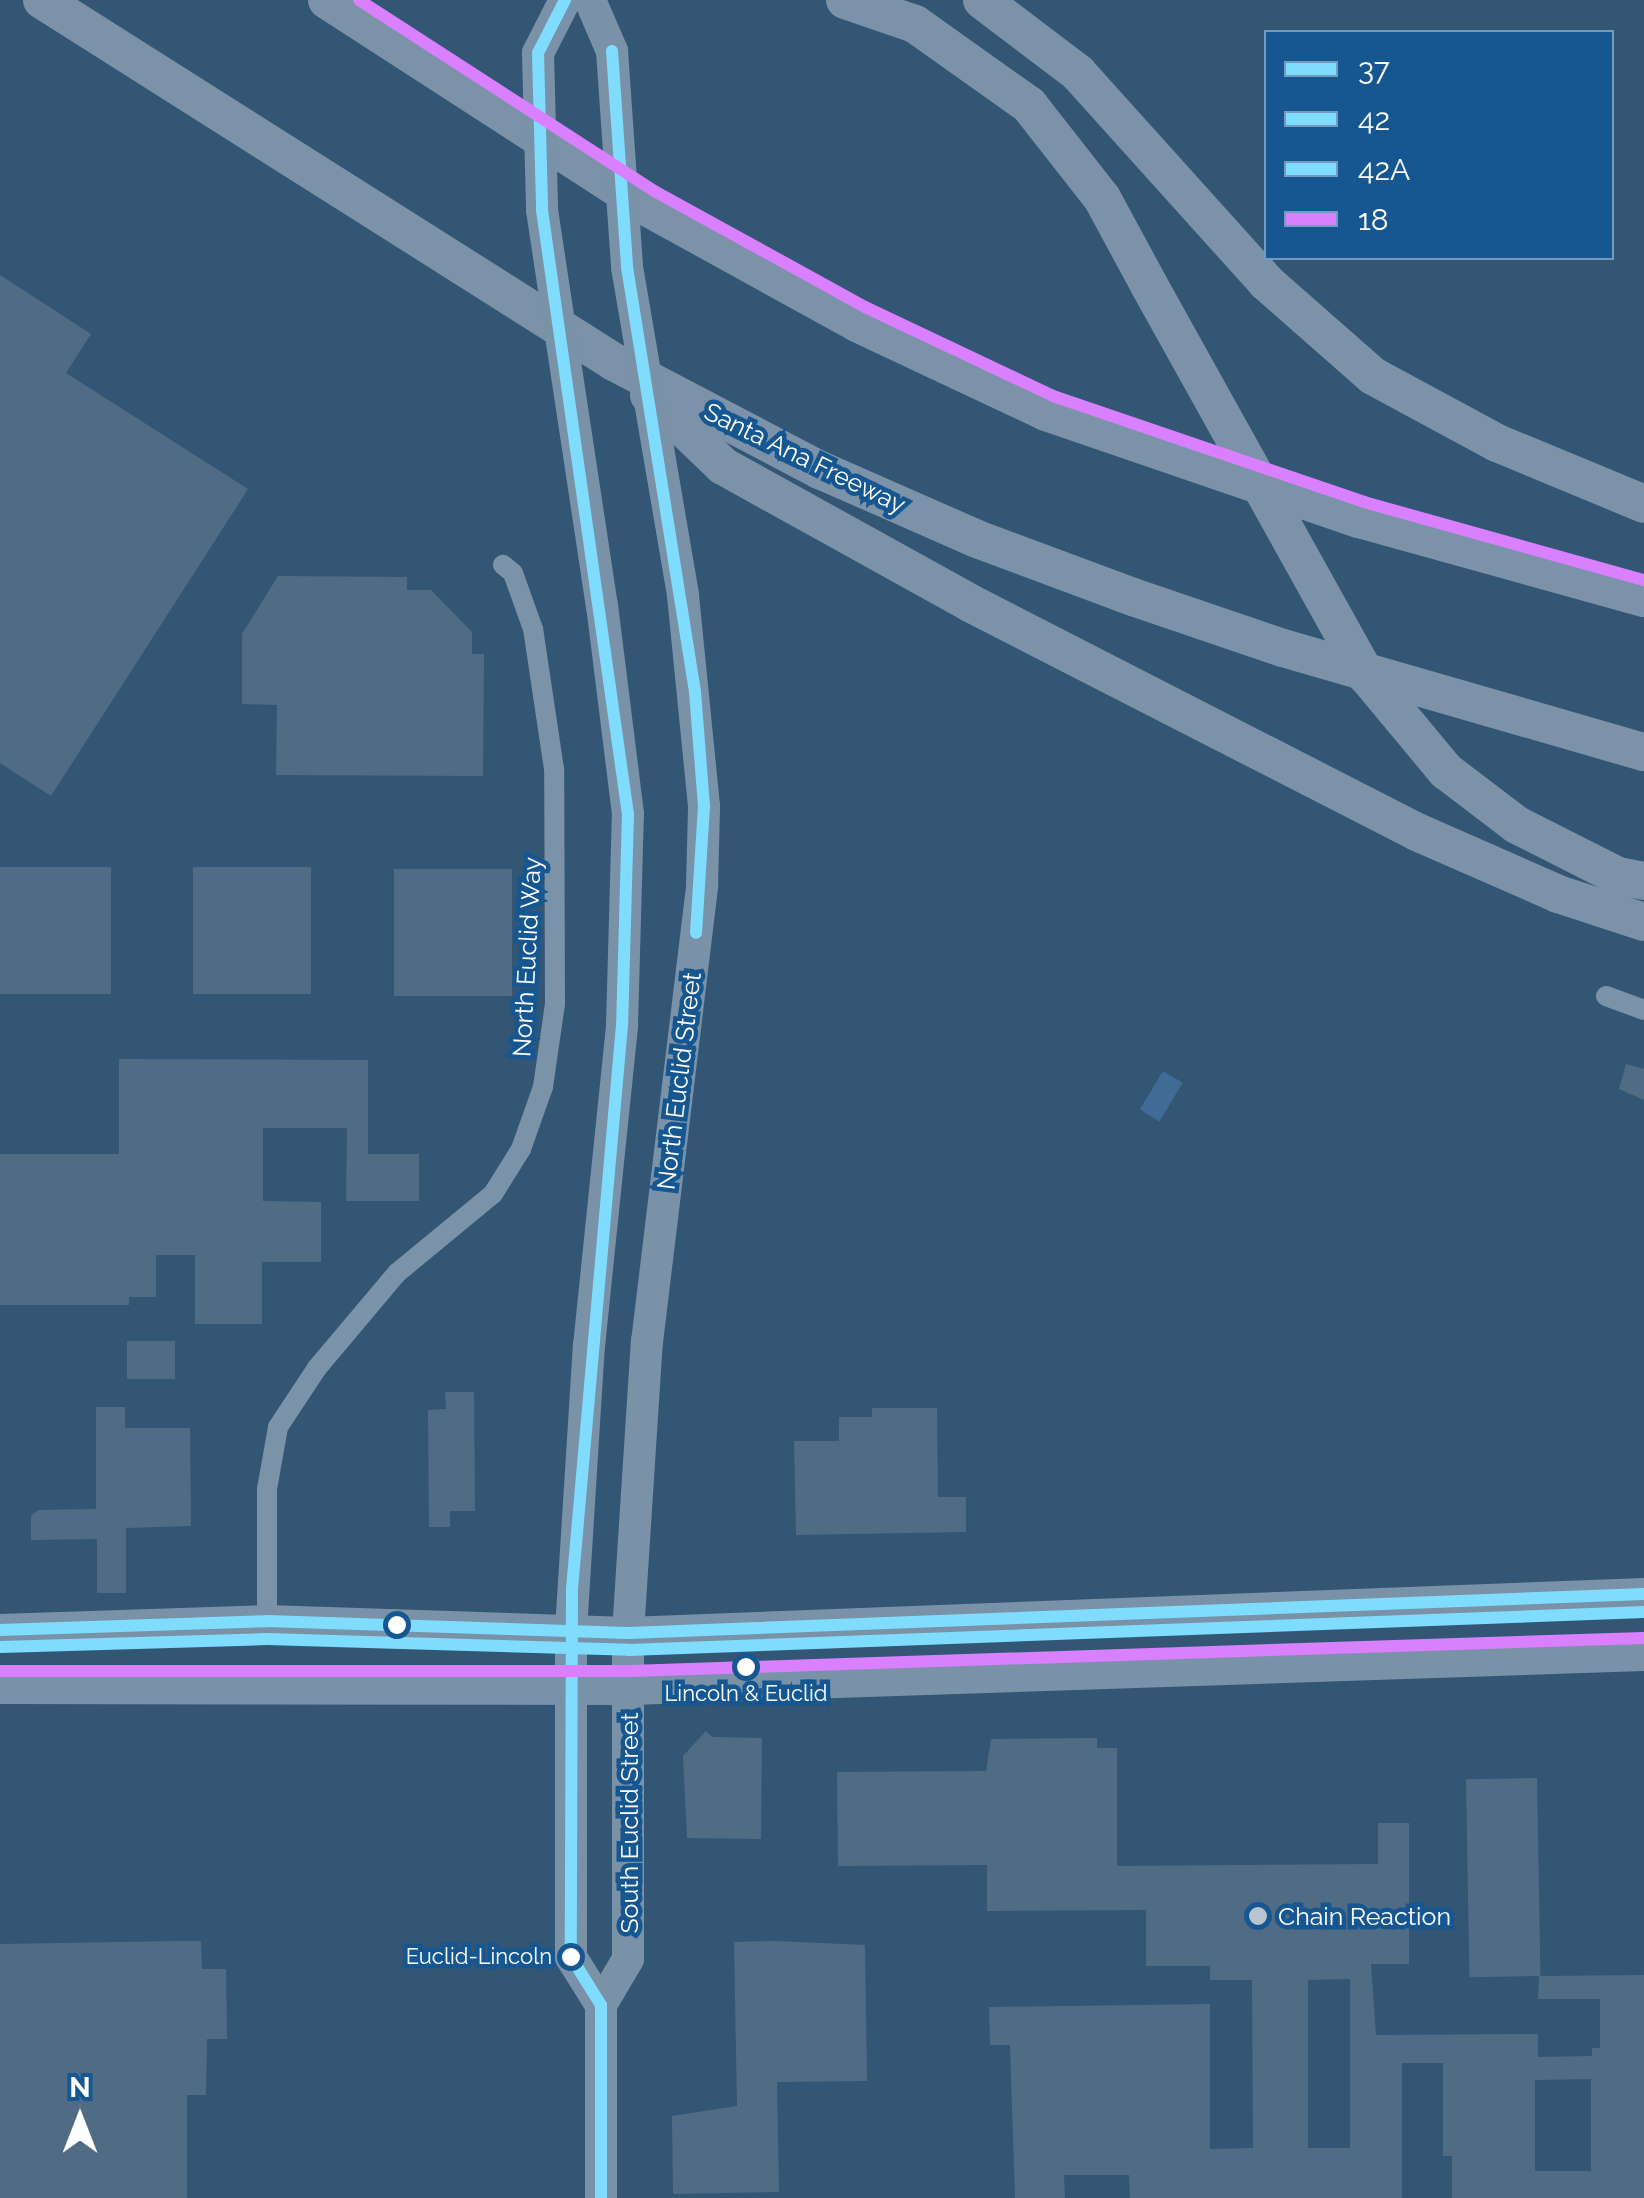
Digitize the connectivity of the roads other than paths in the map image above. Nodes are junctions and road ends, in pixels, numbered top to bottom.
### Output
1 (42, 0) edge
2 (327, 0) edge
3 (565, 0) edge
4 (590, 0) edge
5 (845, 0) edge
6 (982, 0) edge
7 (614, 362) junction
8 (1644, 504) edge
9 (503, 565) dead end
10 (1644, 598) edge
11 (1644, 752) edge
12 (1644, 881) edge
13 (1644, 922) edge
14 (1606, 996) dead end
15 (1644, 1010) edge
16 (1644, 1594) edge
17 (267, 1621) junction
18 (0, 1630) edge
19 (572, 1630) junction
20 (628, 1633) junction
21 (1644, 1655) edge
22 (0, 1688) edge
23 (573, 1690) junction
24 (630, 1690) junction
25 (601, 2005) junction
26 (601, 2198) edge

1 - 7 highway, Santa Ana Freeway
2 - 10 highway
3 - 19 main road, bridge
4 - 20 main road, North Euclid Street, bridge
5 - 12 highway, bridge
6 - 8 highway
7 - 11 highway, Santa Ana Freeway
7 - 13 highway
9 - 17 street, North Euclid Way
14 - 15 street
16 - 20 main road
17 - 18 main road
17 - 19 main road
19 - 20 main road
19 - 23 main road
20 - 24 main road, South Euclid Street
21 - 24 main road
22 - 23 main road
23 - 24 main road
23 - 25 main road
24 - 25 main road, South Euclid Street
25 - 26 main road

